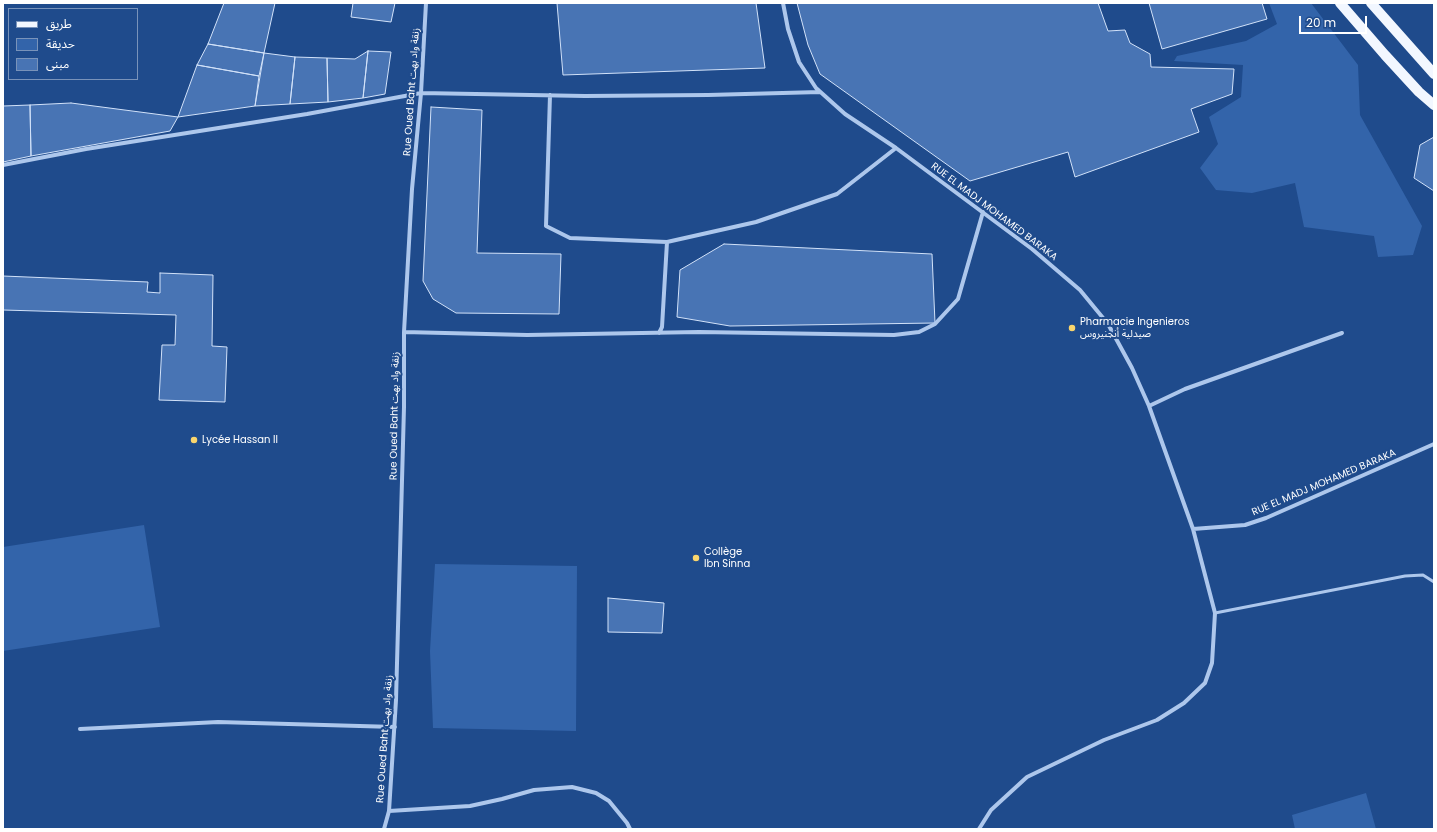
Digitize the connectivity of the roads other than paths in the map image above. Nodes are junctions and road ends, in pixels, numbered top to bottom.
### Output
1 (426, 3) edge
2 (783, 3) edge
3 (1340, 3) edge
4 (1371, 3) edge
5 (1434, 74) edge
6 (820, 92) junction
7 (421, 93) junction
8 (550, 95) junction
9 (1434, 105) edge
10 (896, 148) junction
11 (3, 165) edge
12 (983, 212) junction
13 (667, 242) junction
14 (404, 332) junction
15 (1342, 332) dead end
16 (659, 333) junction
17 (1149, 406) junction
18 (1434, 444) edge
19 (1193, 529) junction
20 (1434, 582) edge
21 (1215, 613) junction
22 (395, 727) junction
23 (80, 729) dead end
24 (388, 811) junction
25 (384, 829) edge
26 (630, 829) edge
27 (979, 829) edge

1 - 7 street, Rue Oued Baht زنقة واد بهت
2 - 6 street, RUE EL MADJ MOHAMED BARAKA
3 - 9 main road
4 - 5 main road
6 - 8 street
6 - 10 street, RUE EL MADJ MOHAMED BARAKA
7 - 8 street
7 - 11 street
7 - 14 street, Rue Oued Baht زنقة واد بهت
8 - 13 street
10 - 12 street, RUE EL MADJ MOHAMED BARAKA
10 - 13 street
12 - 16 street
12 - 17 street, RUE EL MADJ MOHAMED BARAKA
13 - 16 street
14 - 16 street
14 - 22 street, Rue Oued Baht زنقة واد بهت
15 - 17 street
17 - 19 street, RUE EL MADJ MOHAMED BARAKA
18 - 19 street, RUE EL MADJ MOHAMED BARAKA
19 - 21 street, RUE EL MADJ MOHAMED BARAKA
20 - 21 lane
21 - 27 street, RUE EL MADJ MOHAMED BARAKA
22 - 23 street
22 - 24 street, Rue Oued Baht زنقة واد بهت
24 - 25 street, Rue Oued Baht زنقة واد بهت
24 - 26 street

